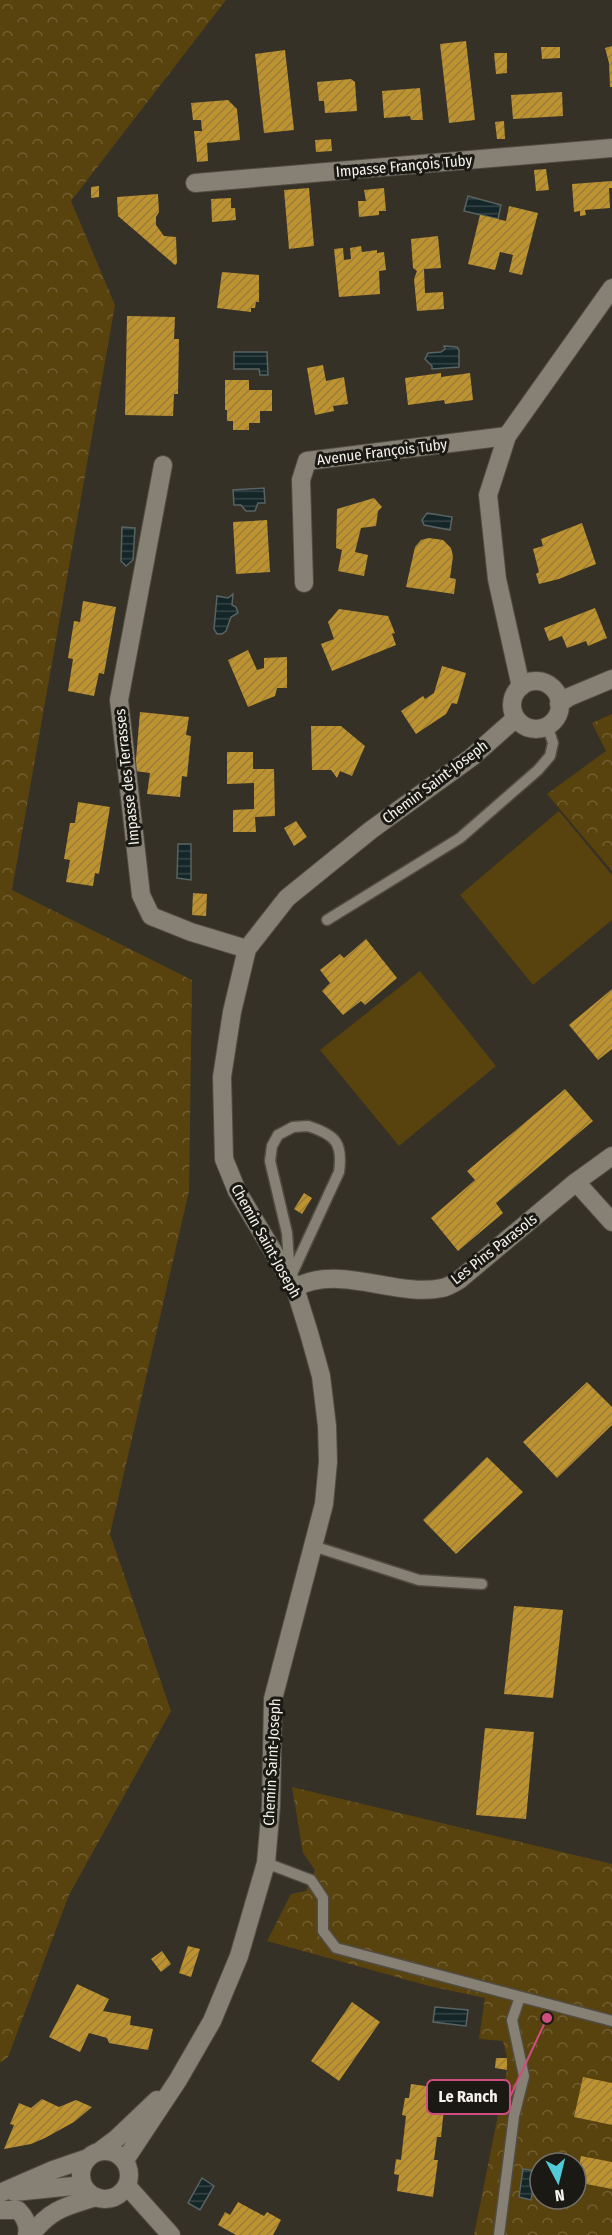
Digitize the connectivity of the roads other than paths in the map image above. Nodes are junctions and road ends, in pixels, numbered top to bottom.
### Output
1 (612, 148) edge
2 (195, 183) dead end
3 (612, 288) edge
4 (507, 436) junction
5 (164, 465) dead end
6 (304, 583) dead end
7 (612, 679) edge
8 (521, 687) junction
9 (559, 704) junction
10 (516, 718) junction
11 (547, 726) junction
12 (327, 920) dead end
13 (247, 949) junction
14 (612, 1156) edge
15 (576, 1182) junction
16 (612, 1222) edge
17 (292, 1283) junction
18 (313, 1546) junction
19 (482, 1584) dead end
20 (266, 1863) junction
21 (520, 1997) junction
22 (612, 2020) edge
23 (178, 2080) junction
24 (94, 2155) junction
25 (125, 2160) junction
26 (127, 2186) junction
27 (90, 2191) junction
28 (0, 2193) edge
29 (0, 2210) edge
30 (29, 2235) edge
31 (171, 2235) edge
32 (499, 2235) edge

1 - 2 street, Impasse François Tuby
3 - 4 street
4 - 6 street, Avenue François Tuby
4 - 8 street
5 - 13 street, Impasse des Terrasses
7 - 9 street
8 - 9 street
8 - 10 street
9 - 11 street
10 - 11 street
10 - 13 street, Chemin Saint-Joseph
11 - 12 lane
13 - 17 street, Chemin Saint-Joseph
14 - 15 street, Les Pins Parasols
15 - 16 street
15 - 17 street, Les Pins Parasols
17 - 17 lane
17 - 18 street, Chemin Saint-Joseph
18 - 19 lane
18 - 20 street, Chemin Saint-Joseph
20 - 21 lane
20 - 23 street, Chemin Saint-Joseph
21 - 22 lane
21 - 32 lane
23 - 24 street, Chemin Saint-Joseph
23 - 25 street, Chemin Saint-Joseph
24 - 25 street
24 - 27 street
24 - 28 street, Chemin Saint-Joseph
25 - 26 street
26 - 27 street
26 - 31 street
27 - 28 street, Chemin Saint-Joseph
27 - 30 street
29 - 30 street

